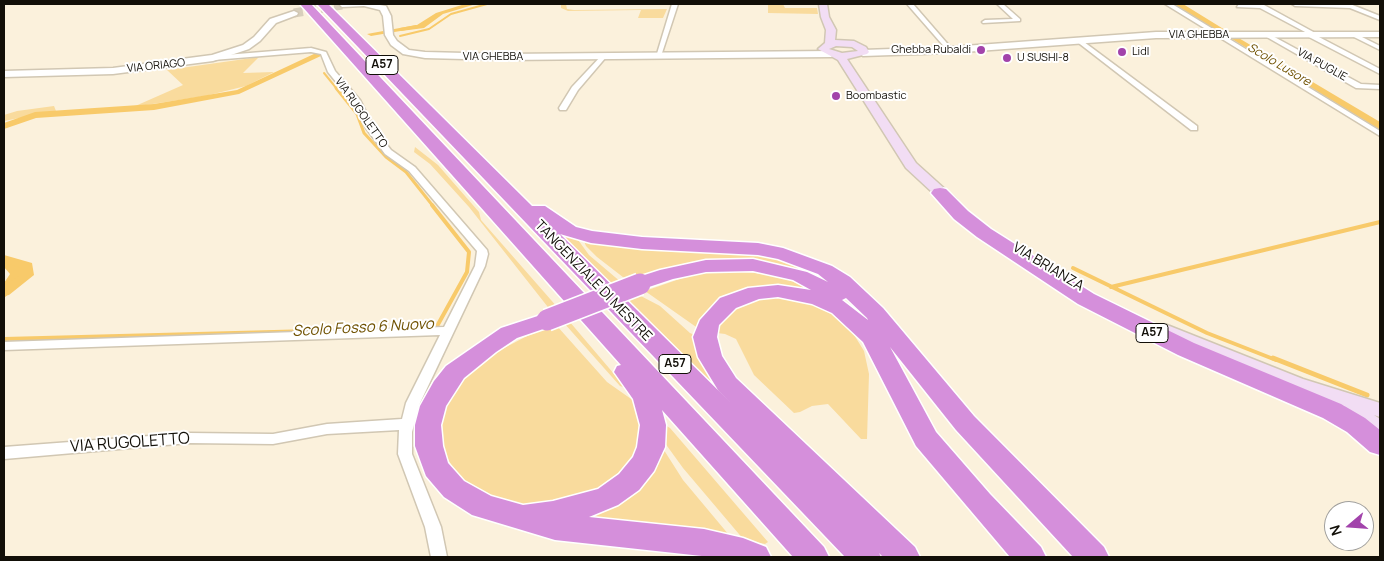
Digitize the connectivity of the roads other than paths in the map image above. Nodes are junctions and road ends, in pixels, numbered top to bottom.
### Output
1 (322, 4) edge
2 (675, 4) edge
3 (823, 4) edge
4 (910, 4) edge
5 (1000, 4) edge
6 (1168, 4) edge
7 (1295, 4) edge
8 (1362, 4) edge
9 (342, 5) dead end
10 (1259, 5) edge
11 (1348, 5) edge
12 (1239, 6) dead end
13 (299, 8) edge
14 (1380, 18) edge
15 (985, 22) dead end
16 (831, 30) junction
17 (1220, 35) junction
18 (1267, 35) junction
19 (1312, 35) junction
20 (1354, 35) junction
21 (1380, 35) edge
22 (1078, 40) junction
23 (849, 43) junction
24 (1380, 48) edge
25 (830, 50) junction
26 (950, 50) junction
27 (860, 52) junction
28 (604, 56) junction
29 (658, 56) junction
30 (213, 58) junction
31 (1380, 72) edge
32 (4, 74) edge
33 (856, 78) junction
34 (1366, 87) junction
35 (1380, 87) edge
36 (1380, 95) edge
37 (564, 108) dead end
38 (1194, 128) dead end
39 (1380, 134) edge
40 (485, 170) junction
41 (940, 193) junction
42 (843, 299) junction
43 (594, 319) junction
44 (448, 331) junction
45 (873, 338) junction
46 (4, 346) edge
47 (902, 346) junction
48 (1296, 384) junction
49 (1380, 410) edge
50 (406, 424) junction
51 (1380, 428) edge
52 (1380, 445) edge
53 (4, 453) edge
54 (511, 515) junction
55 (439, 557) edge
56 (755, 557) edge
57 (813, 557) edge
58 (865, 557) edge
59 (904, 557) edge
60 (1030, 557) edge
61 (1093, 557) edge

1 - 40 highway, TANGENZIALE DI MESTRE / A57
2 - 29 street
3 - 16 main road
4 - 26 street
5 - 15 street
6 - 17 street
7 - 11 street
8 - 11 street
9 - 28 street, VIA GHEBBA
10 - 12 street
10 - 19 street
11 - 14 street
13 - 30 street, VIA ORIAGO
13 - 43 highway, TANGENZIALE DI MESTRE / A57
16 - 23 main road
16 - 25 main road
17 - 18 street, VIA GHEBBA
17 - 22 street, VIA GHEBBA
17 - 39 street
18 - 19 street, VIA GHEBBA
18 - 34 street, VIA PUGLIE
19 - 20 street, VIA GHEBBA
19 - 31 street
20 - 21 street, VIA GHEBBA
20 - 24 street
22 - 26 street, VIA GHEBBA
22 - 38 street
23 - 25 main road
23 - 27 main road
25 - 27 main road
25 - 29 street, VIA GHEBBA
25 - 33 main road, VIA BRIANZA
26 - 27 street, VIA GHEBBA
27 - 33 main road
28 - 29 street, VIA GHEBBA
28 - 37 street
30 - 32 street, VIA ORIAGO
30 - 44 street, VIA RUGOLETTO
33 - 41 main road, VIA BRIANZA
34 - 35 street, VIA PUGLIE
34 - 36 street
40 - 47 highway, A57
40 - 58 highway, TANGENZIALE DI MESTRE / A57
41 - 48 main road, VIA BRIANZA
41 - 52 highway, A57
42 - 45 highway, A57
42 - 47 highway, A57
42 - 54 highway, A57, bridge
43 - 54 highway, A57
43 - 57 highway, TANGENZIALE DI MESTRE / A57
44 - 46 street
44 - 50 street, VIA RUGOLETTO
45 - 59 highway, A57
45 - 60 highway, A57
47 - 61 highway, A57
48 - 49 main road
48 - 51 main road
50 - 53 street, VIA RUGOLETTO
50 - 55 street, VIA RUGOLETTO
54 - 56 highway, A57

